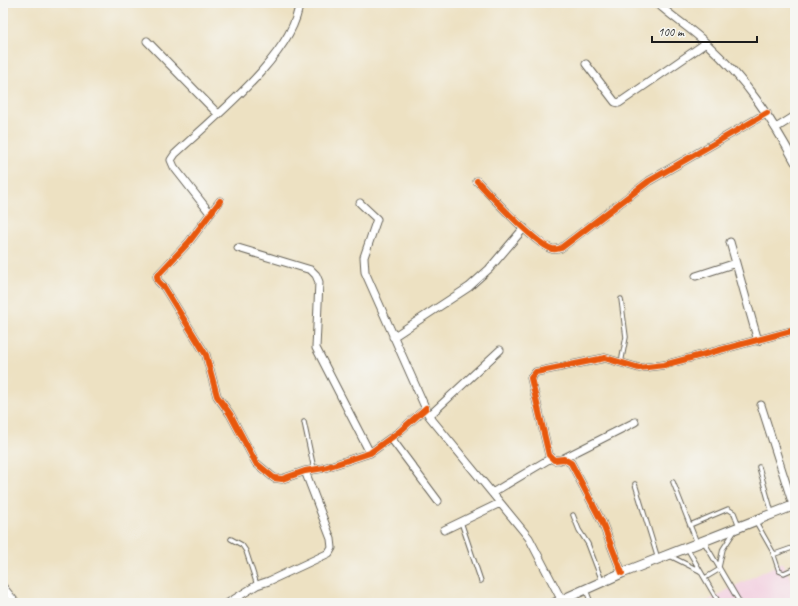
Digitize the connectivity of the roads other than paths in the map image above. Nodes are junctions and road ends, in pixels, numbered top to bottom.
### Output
1 (299, 3) edge
2 (657, 3) edge
3 (146, 41) dead end
4 (706, 43) junction
5 (586, 64) dead end
6 (767, 112) junction
7 (218, 114) junction
8 (795, 116) edge
9 (776, 128) junction
10 (795, 162) edge
11 (477, 181) dead end
12 (220, 201) dead end
13 (360, 203) dead end
14 (210, 213) junction
15 (524, 228) junction
16 (730, 242) dead end
17 (238, 248) dead end
18 (736, 263) junction
19 (696, 276) dead end
20 (621, 299) dead end
21 (795, 330) edge
22 (393, 337) junction
23 (758, 341) junction
24 (500, 350) dead end
25 (622, 363) junction
26 (761, 405) dead end
27 (426, 408) junction
28 (429, 416) junction
29 (304, 422) dead end
30 (635, 422) dead end
31 (391, 438) junction
32 (370, 453) junction
33 (551, 458) junction
34 (560, 460) junction
35 (759, 467) dead end
36 (314, 469) junction
37 (305, 471) junction
38 (673, 482) dead end
39 (635, 484) dead end
40 (492, 493) junction
41 (438, 501) dead end
42 (500, 503) junction
43 (794, 505) edge
44 (772, 514) junction
45 (573, 515) dead end
46 (755, 521) junction
47 (461, 522) junction
48 (690, 525) junction
49 (738, 528) junction
50 (444, 530) dead end
51 (231, 539) dead end
52 (700, 543) junction
53 (795, 547) edge
54 (687, 548) junction
55 (773, 552) junction
56 (669, 556) junction
57 (658, 560) junction
58 (719, 568) junction
59 (795, 568) edge
60 (701, 572) junction
61 (622, 573) junction
62 (705, 578) junction
63 (481, 581) dead end
64 (602, 582) junction
65 (257, 585) junction
66 (3, 587) edge
67 (585, 589) junction
68 (560, 602) edge
69 (16, 603) edge
70 (228, 603) edge
71 (591, 603) edge
72 (720, 603) edge
73 (740, 603) edge

1 - 7 street
2 - 4 street
3 - 7 street
4 - 5 street
4 - 6 street
6 - 9 street
6 - 15 street
7 - 14 street
8 - 9 street
9 - 10 street
11 - 15 street
12 - 14 street
13 - 22 street
14 - 37 street
15 - 22 street
16 - 18 street
17 - 32 street
18 - 19 street
18 - 23 street
20 - 25 lane
21 - 23 street
22 - 27 street
23 - 25 street
24 - 28 street
25 - 33 street
26 - 43 street
27 - 28 street
27 - 31 street
28 - 40 street
29 - 36 lane
30 - 34 street
31 - 32 street
31 - 41 street
32 - 36 street
33 - 34 street
33 - 40 street
34 - 61 street
35 - 44 lane
36 - 37 street
37 - 65 street
38 - 48 lane
39 - 57 lane
40 - 42 street
42 - 47 street
42 - 68 street
43 - 44 street
44 - 46 street
45 - 64 lane
46 - 49 street
46 - 55 lane
47 - 50 street
47 - 63 lane
48 - 49 lane
48 - 52 lane
49 - 52 street
49 - 58 lane
51 - 65 lane
52 - 54 street
52 - 58 lane
53 - 55 lane
54 - 56 street
54 - 60 lane
55 - 59 lane
56 - 57 street
56 - 60 lane
57 - 61 street
58 - 62 lane
58 - 73 lane
60 - 62 lane
61 - 64 street
62 - 72 lane
64 - 67 street
65 - 70 street
66 - 69 street
67 - 68 street
67 - 71 lane

